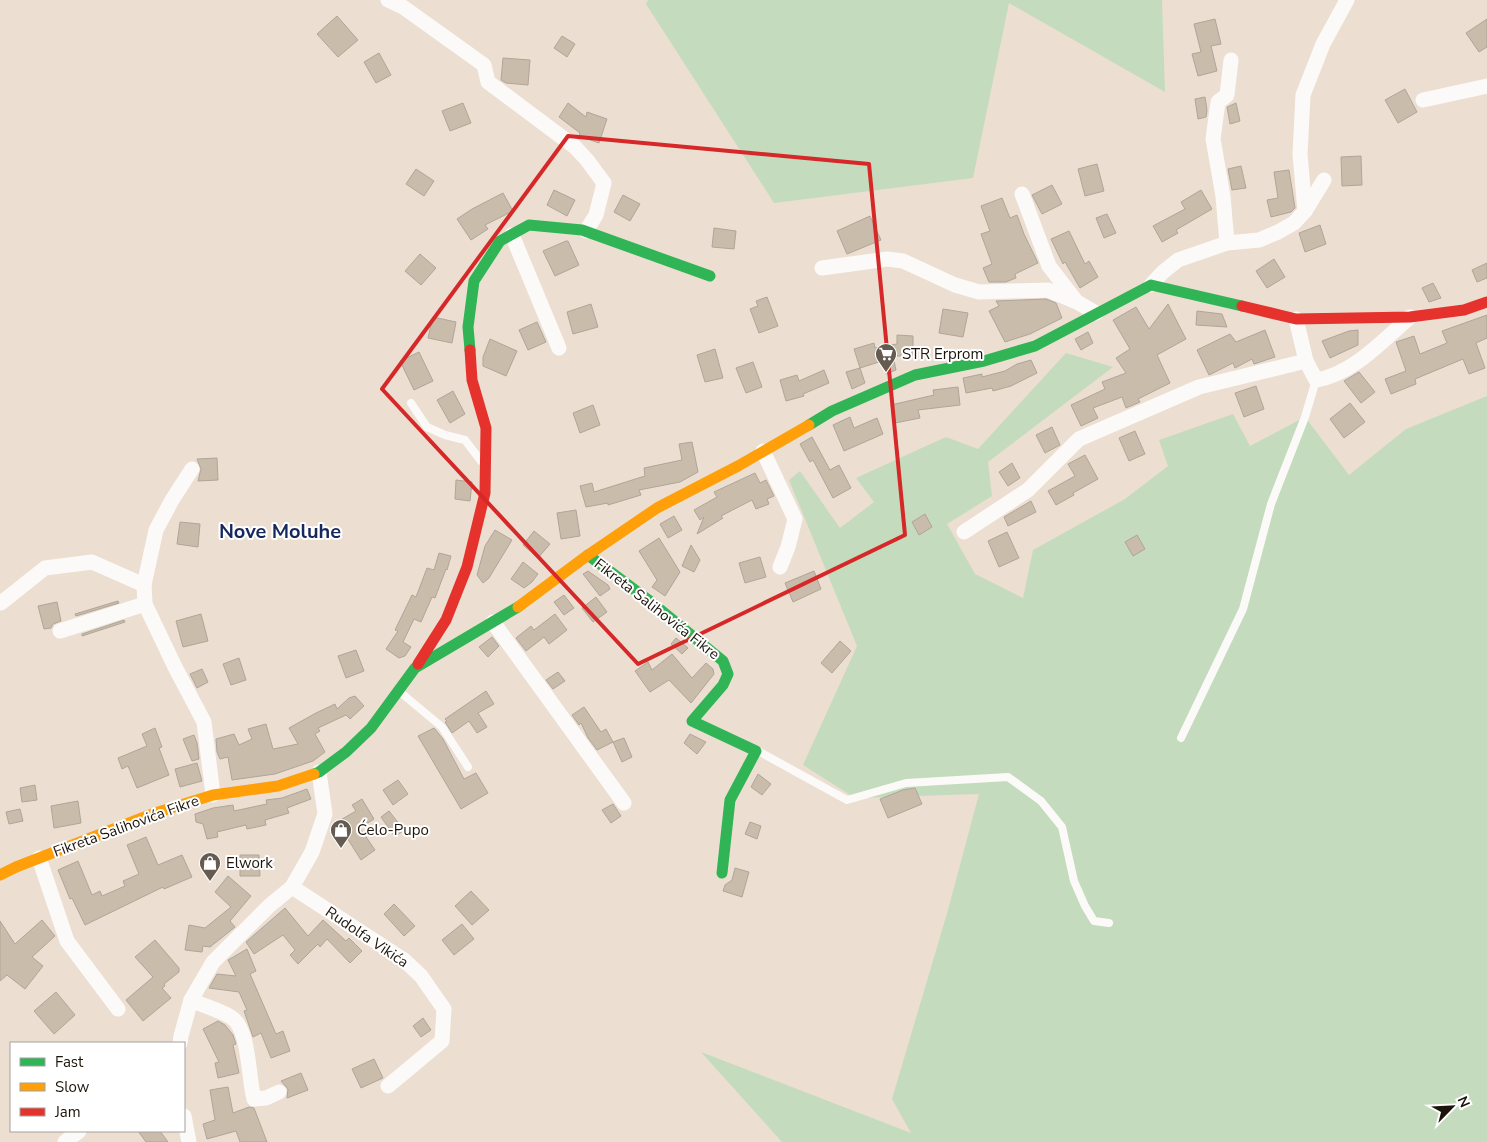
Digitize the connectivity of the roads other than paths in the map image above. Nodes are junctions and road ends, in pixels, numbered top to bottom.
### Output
1 (388, 0) edge
2 (1347, 0) edge
3 (1230, 60) dead end
4 (1487, 86) edge
5 (1423, 100) dead end
6 (1324, 180) dead end
7 (1022, 194) dead end
8 (1305, 211) junction
9 (586, 231) junction
10 (512, 234) junction
11 (1228, 243) junction
12 (822, 268) dead end
13 (710, 276) dead end
14 (1151, 285) junction
15 (1077, 302) junction
16 (1487, 302) edge
17 (1096, 313) junction
18 (1410, 317) junction
19 (1296, 319) junction
20 (559, 348) dead end
21 (1306, 361) junction
22 (1316, 380) junction
23 (411, 403) dead end
24 (763, 451) junction
25 (485, 468) junction
26 (192, 469) dead end
27 (964, 532) dead end
28 (588, 555) junction
29 (780, 567) dead end
30 (144, 585) junction
31 (1, 604) edge
32 (145, 604) junction
33 (493, 622) junction
34 (60, 631) dead end
35 (415, 668) junction
36 (398, 691) junction
37 (1182, 738) dead end
38 (756, 750) junction
39 (468, 768) dead end
40 (319, 772) junction
41 (213, 795) junction
42 (624, 803) dead end
43 (39, 858) junction
44 (722, 872) dead end
45 (0, 875) edge
46 (292, 887) junction
47 (1109, 922) dead end
48 (191, 1000) junction
49 (118, 1009) dead end
50 (180, 1042) edge
51 (388, 1086) dead end
52 (280, 1092) dead end
53 (185, 1120) edge
54 (78, 1132) edge
55 (65, 1142) edge
56 (190, 1142) edge

1 - 9 street
2 - 8 street
3 - 11 street
4 - 5 street
6 - 8 street, Fikreta Salihovića Fikre
7 - 15 street
8 - 11 street, Fikreta Salihovića Fikre
9 - 10 street, Fikreta Salihovića Fikre
9 - 13 street, Fikreta Salihovića Fikre
10 - 20 street
10 - 25 street, Fikreta Salihovića Fikre
11 - 14 street, Fikreta Salihovića Fikre
12 - 15 street
14 - 17 street, Fikreta Salihovića Fikre
14 - 19 street
15 - 17 street
16 - 18 street
17 - 24 street, Fikreta Salihovića Fikre
18 - 19 street
18 - 22 street
19 - 21 street
21 - 22 street
21 - 27 street
22 - 37 lane
23 - 25 lane
24 - 28 street, Fikreta Salihovića Fikre
24 - 29 street
25 - 35 street, Fikreta Salihovića Fikre
26 - 30 street, Fikreta Salihovića Fikre
28 - 33 street, Fikreta Salihovića Fikre
28 - 38 street, Fikreta Salihovića Fikre
30 - 31 street
30 - 32 street, Fikreta Salihovića Fikre
32 - 34 street
32 - 41 street, Fikreta Salihovića Fikre
33 - 35 street, Fikreta Salihovića Fikre
33 - 42 street
35 - 36 street, Fikreta Salihovića Fikre
36 - 39 lane
36 - 40 street, Fikreta Salihovića Fikre
38 - 44 street
38 - 47 lane
40 - 41 street, Fikreta Salihovića Fikre
40 - 46 street
41 - 43 street, Fikreta Salihovića Fikre
43 - 45 street, Fikreta Salihovića Fikre
43 - 49 street, Fikreta Salihovića Fikre
46 - 48 street
46 - 51 street, Rudolfa Vikića
48 - 50 street
48 - 52 street
53 - 56 street
54 - 55 street

